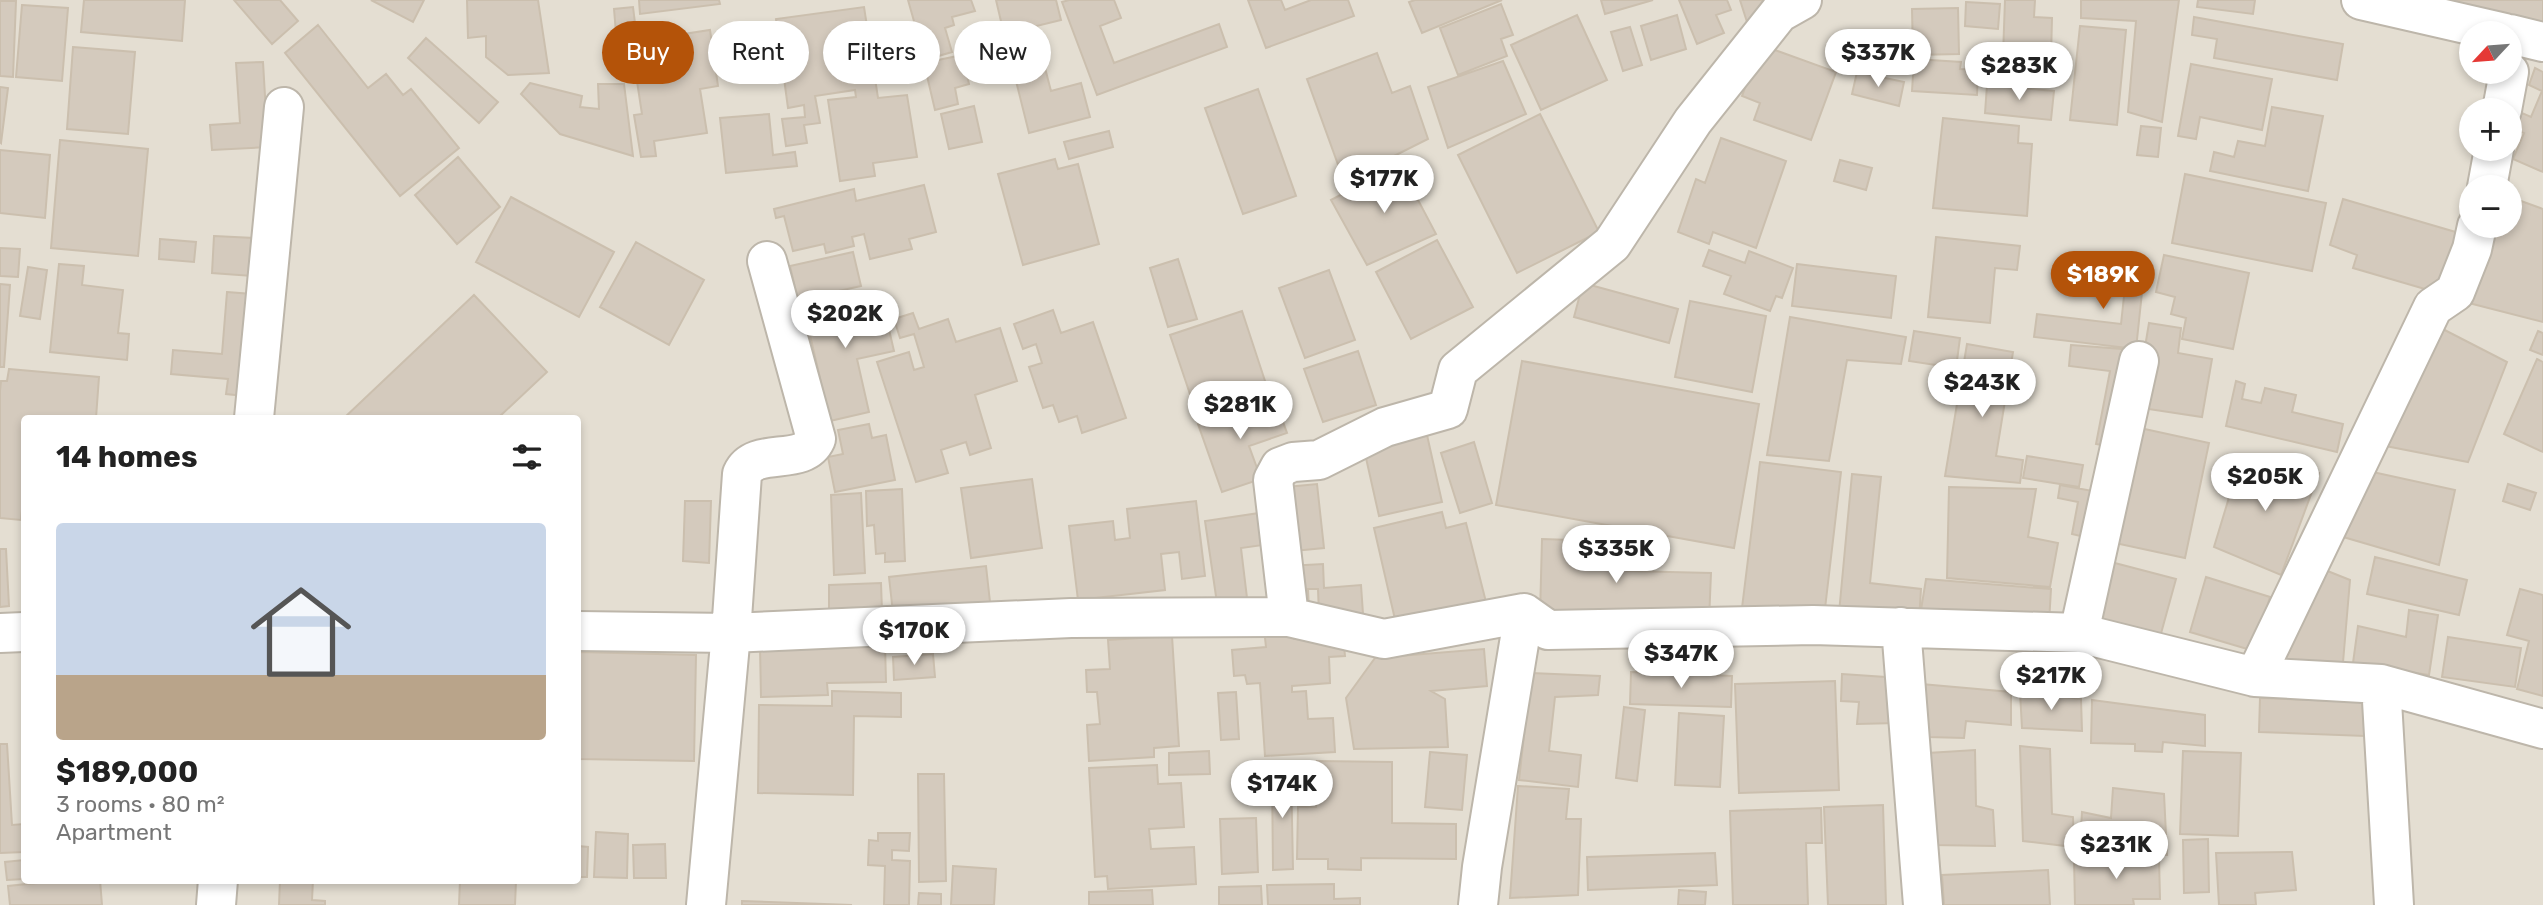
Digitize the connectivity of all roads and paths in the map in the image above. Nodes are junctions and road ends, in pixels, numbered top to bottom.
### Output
1 (1802, 0) edge
2 (2361, 0) edge
3 (2459, 31) edge
4 (284, 107) dead end
5 (2474, 238) edge
6 (767, 261) dead end
7 (2139, 361) dead end
8 (254, 415) edge
9 (1524, 613) junction
10 (1289, 617) junction
11 (1901, 627) junction
12 (581, 631) edge
13 (21, 632) edge
14 (2079, 632) junction
15 (0, 633) edge
16 (731, 633) junction
17 (2255, 677) junction
18 (2381, 684) junction
19 (2543, 729) edge
20 (218, 884) edge
21 (216, 905) edge
22 (706, 905) edge
23 (1478, 905) edge
24 (1923, 905) edge
25 (2394, 905) edge

1 - 10 street
2 - 3 street
4 - 8 street
5 - 17 street
6 - 16 street
7 - 14 street
9 - 10 street
9 - 11 street
9 - 23 street
10 - 16 street
11 - 14 street
11 - 24 street
12 - 16 street
13 - 15 street
14 - 17 street
16 - 22 street
17 - 18 street
18 - 19 street
18 - 25 street
20 - 21 street

